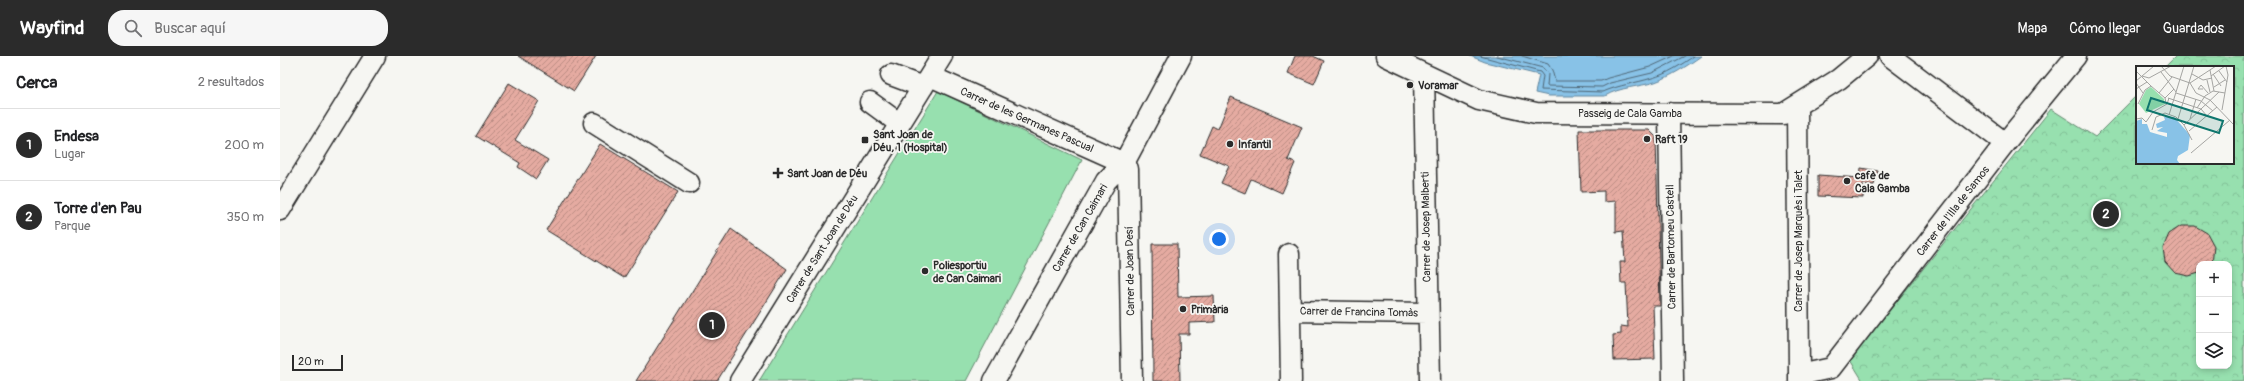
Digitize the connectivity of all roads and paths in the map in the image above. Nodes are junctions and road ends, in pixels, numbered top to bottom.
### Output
1 (375, 56) edge
2 (1181, 56) edge
3 (1386, 56) edge
4 (1867, 56) edge
5 (1890, 56) edge
6 (2076, 56) edge
7 (930, 68) edge
8 (1424, 74) junction
9 (891, 75) dead end
10 (870, 102) dead end
11 (1797, 106) junction
12 (1669, 113) junction
13 (594, 123) dead end
14 (900, 124) junction
15 (2005, 143) junction
16 (1124, 163) junction
17 (689, 183) dead end
18 (280, 210) edge
19 (1289, 254) dead end
20 (1290, 311) junction
21 (1428, 313) junction
22 (1835, 375) edge
23 (1799, 378) edge
24 (740, 381) edge
25 (994, 381) edge
26 (1132, 381) edge
27 (1291, 381) edge
28 (1430, 381) edge
29 (1673, 381) edge

1 - 18 street
2 - 16 street, Carrer de Can Caimari
3 - 8 street, Passeig de Cala Gamba
4 - 11 street, Passeig de Cala Gamba
5 - 15 street
6 - 15 street, Carrer de l'Illa de Samos
7 - 9 street, Carrer de les Germanes Pascual
7 - 14 street, Carrer de Sant Joan de Déu
7 - 16 street, Carrer de les Germanes Pascual
8 - 12 street, Passeig de Cala Gamba
8 - 21 street, Carrer de Josep Malberti
10 - 14 street
11 - 12 street, Passeig de Cala Gamba
11 - 23 street, Carrer de Josep Marquès i Talet
12 - 29 street, Carrer de Bartomeu Castell
13 - 17 street
14 - 24 street, Carrer de Sant Joan de Déu
15 - 22 street, Carrer de l'Illa de Samos
16 - 25 street, Carrer de Can Caimari
16 - 26 street, Carrer de Joan Desí
19 - 20 street
20 - 21 street, Carrer de Francina Tomàs
20 - 27 street
21 - 28 street, Carrer de Josep Malberti
22 - 23 street

